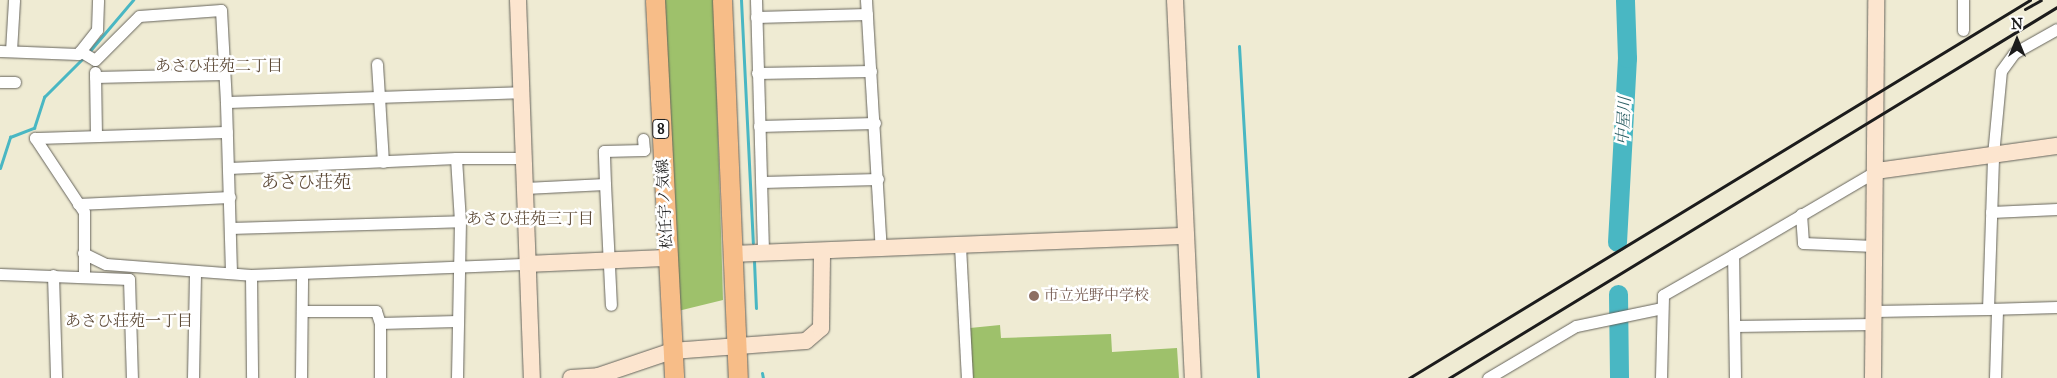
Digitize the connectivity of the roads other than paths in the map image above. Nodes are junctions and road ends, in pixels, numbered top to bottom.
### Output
1 (14, 0) edge
2 (98, 0) edge
3 (518, 0) edge
4 (654, 0) edge
5 (722, 0) edge
6 (756, 0) edge
7 (866, 0) edge
8 (1175, 0) edge
9 (1876, 0) edge
10 (1963, 0) edge
11 (867, 14) junction
12 (756, 17) junction
13 (1963, 30) dead end
14 (2057, 30) edge
15 (6, 51) edge
16 (81, 52) junction
17 (94, 59) junction
18 (377, 64) dead end
19 (871, 71) junction
20 (757, 73) junction
21 (224, 74) junction
22 (95, 77) junction
23 (0, 82) edge
24 (15, 82) dead end
25 (521, 92) junction
26 (379, 96) junction
27 (226, 102) junction
28 (875, 123) junction
29 (759, 126) junction
30 (227, 132) junction
31 (96, 136) junction
32 (644, 139) dead end
33 (2057, 146) edge
34 (1993, 155) junction
35 (456, 158) junction
36 (524, 158) junction
37 (383, 162) junction
38 (229, 168) junction
39 (1876, 171) junction
40 (878, 179) junction
41 (762, 182) junction
42 (605, 184) junction
43 (525, 188) junction
44 (230, 197) junction
45 (78, 204) junction
46 (2057, 210) edge
47 (1991, 212) junction
48 (1801, 214) junction
49 (460, 221) junction
50 (230, 228) junction
51 (1186, 236) junction
52 (960, 246) junction
53 (1874, 246) junction
54 (881, 249) junction
55 (822, 252) junction
56 (84, 253) junction
57 (733, 254) junction
58 (763, 254) junction
59 (1733, 255) junction
60 (668, 258) junction
61 (611, 260) junction
62 (529, 264) junction
63 (458, 269) junction
64 (195, 271) junction
65 (231, 272) junction
66 (0, 274) edge
67 (53, 275) junction
68 (250, 275) junction
69 (84, 276) junction
70 (302, 276) junction
71 (611, 306) dead end
72 (2057, 307) edge
73 (1662, 308) junction
74 (1992, 309) junction
75 (302, 312) junction
76 (1874, 317) junction
77 (457, 321) junction
78 (380, 323) junction
79 (1735, 326) junction
80 (737, 343) junction
81 (672, 351) junction
82 (56, 378) edge
83 (132, 378) edge
84 (193, 378) edge
85 (252, 378) edge
86 (301, 378) edge
87 (380, 378) edge
88 (457, 378) edge
89 (532, 378) edge
90 (571, 378) edge
91 (674, 378) edge
92 (738, 378) edge
93 (967, 378) edge
94 (1193, 378) edge
95 (1488, 378) edge
96 (1661, 378) edge
97 (1736, 378) edge
98 (1873, 378) edge
99 (1995, 378) edge

1 - 15 street
2 - 16 street
3 - 25 street
4 - 60 main road, 松任宇ノ気線 / 8
5 - 57 main road
6 - 12 street
7 - 11 street
8 - 51 street
9 - 39 street
10 - 13 street
11 - 12 street
11 - 19 street
12 - 20 street
14 - 34 street
15 - 16 street
16 - 17 street
17 - 21 street
17 - 22 street
18 - 26 street
19 - 20 street
19 - 28 street
20 - 29 street
21 - 22 street
21 - 27 street
22 - 31 street
23 - 24 street
25 - 26 street
25 - 36 street
26 - 27 street
26 - 37 street
27 - 30 street
28 - 29 street
28 - 40 street
29 - 41 street
30 - 31 street
30 - 38 street
31 - 45 street
32 - 42 street
33 - 34 street
34 - 39 street
34 - 47 street
35 - 36 street
35 - 37 street
35 - 49 street
36 - 43 street
37 - 38 street
38 - 44 street
39 - 48 street
39 - 53 street
40 - 41 street
40 - 54 street
41 - 58 street
42 - 43 street
42 - 61 street
43 - 62 street
44 - 45 street
44 - 50 street
45 - 56 street
46 - 47 street
47 - 74 street
48 - 53 street
48 - 59 street
49 - 50 street
49 - 63 street
50 - 65 street
51 - 52 street
51 - 94 street
52 - 54 street
52 - 93 street
53 - 76 street
54 - 55 street
55 - 58 street
55 - 80 street
56 - 64 street
56 - 69 street
57 - 58 street
57 - 80 main road
59 - 73 street
59 - 79 street
60 - 61 street
60 - 81 main road, 松任宇ノ気線 / 8
61 - 62 street
61 - 71 street
62 - 63 street
62 - 89 street
63 - 70 street
63 - 77 street
64 - 65 street
64 - 84 street
65 - 68 street
66 - 67 street
67 - 69 street
67 - 82 street
68 - 70 street
68 - 85 street
69 - 83 street
70 - 75 street
72 - 74 street
73 - 95 street
73 - 96 street
74 - 76 street
74 - 99 street
75 - 78 street
75 - 86 street
76 - 79 street
76 - 98 street
77 - 78 street
77 - 88 street
78 - 87 street
79 - 97 street
80 - 81 street
80 - 92 main road
81 - 90 street
81 - 91 main road, 松任宇ノ気線 / 8

